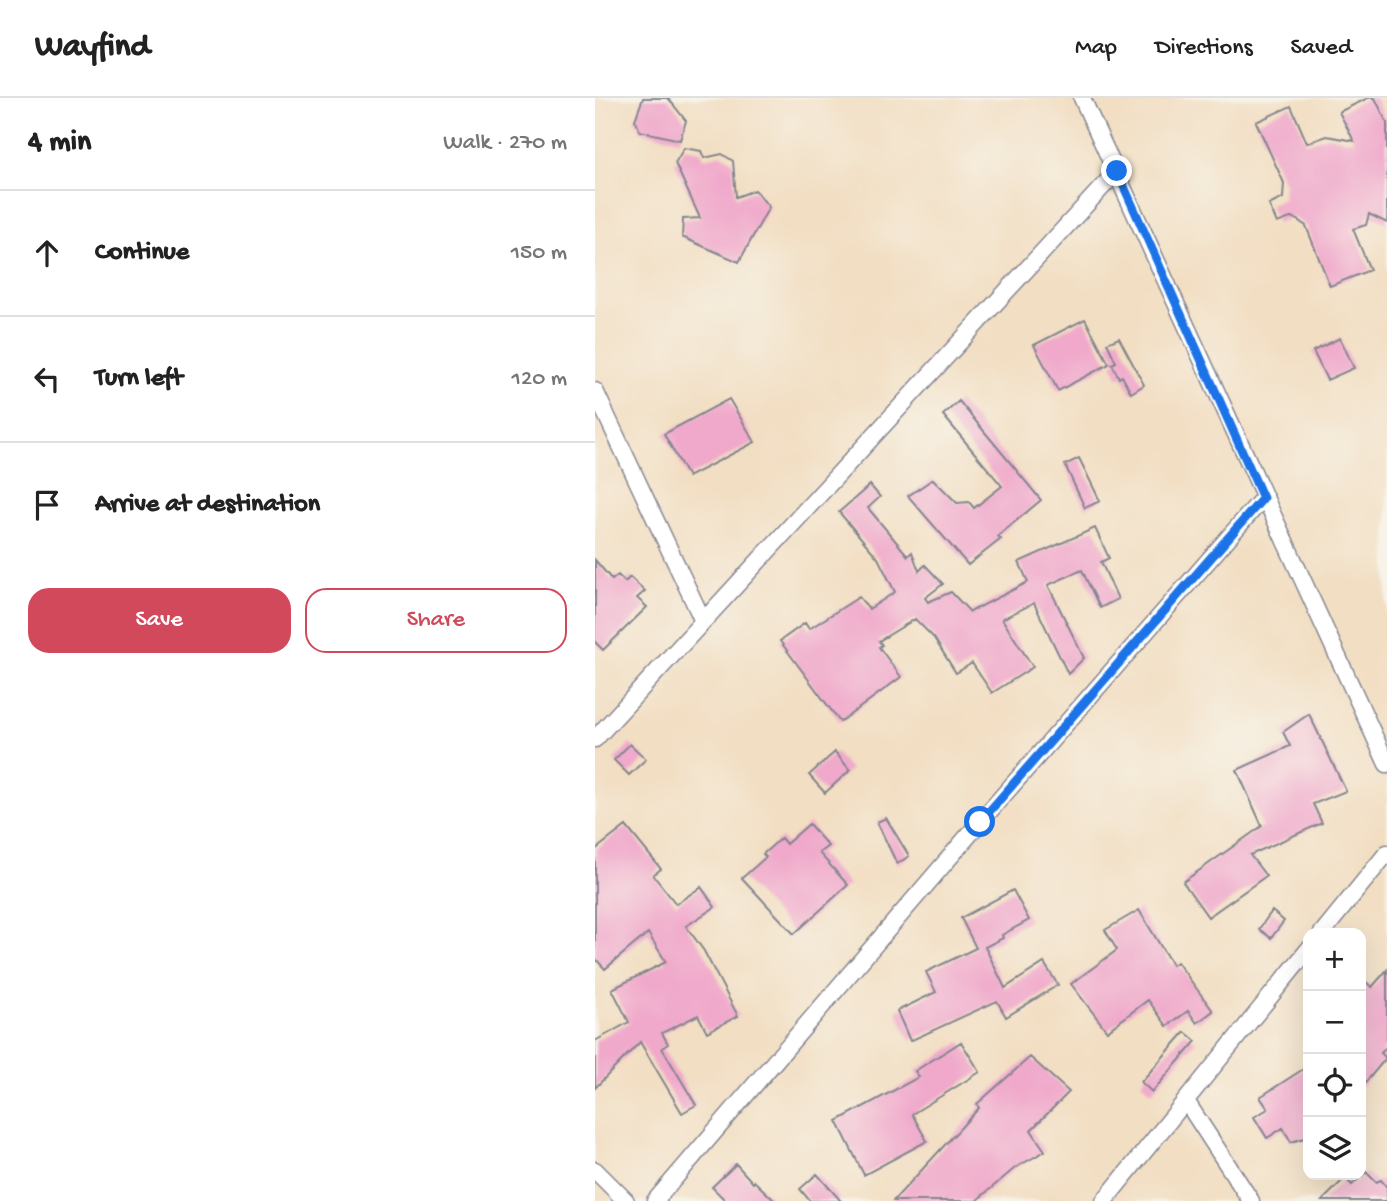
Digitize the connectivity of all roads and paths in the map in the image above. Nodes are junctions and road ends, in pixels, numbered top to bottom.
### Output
1 (1082, 98) edge
2 (1117, 171) junction
3 (595, 391) edge
4 (1263, 498) junction
5 (703, 621) junction
6 (595, 738) edge
7 (1387, 764) edge
8 (1387, 853) edge
9 (1326, 928) edge
10 (1303, 956) edge
11 (1186, 1101) junction
12 (595, 1170) edge
13 (626, 1201) edge
14 (655, 1201) edge
15 (1104, 1201) edge
16 (1251, 1201) edge

1 - 2 street
2 - 4 street
2 - 5 street
3 - 5 street
4 - 7 street
4 - 14 street
5 - 6 street
8 - 9 street
10 - 11 street
11 - 15 street
11 - 16 street
12 - 13 street

